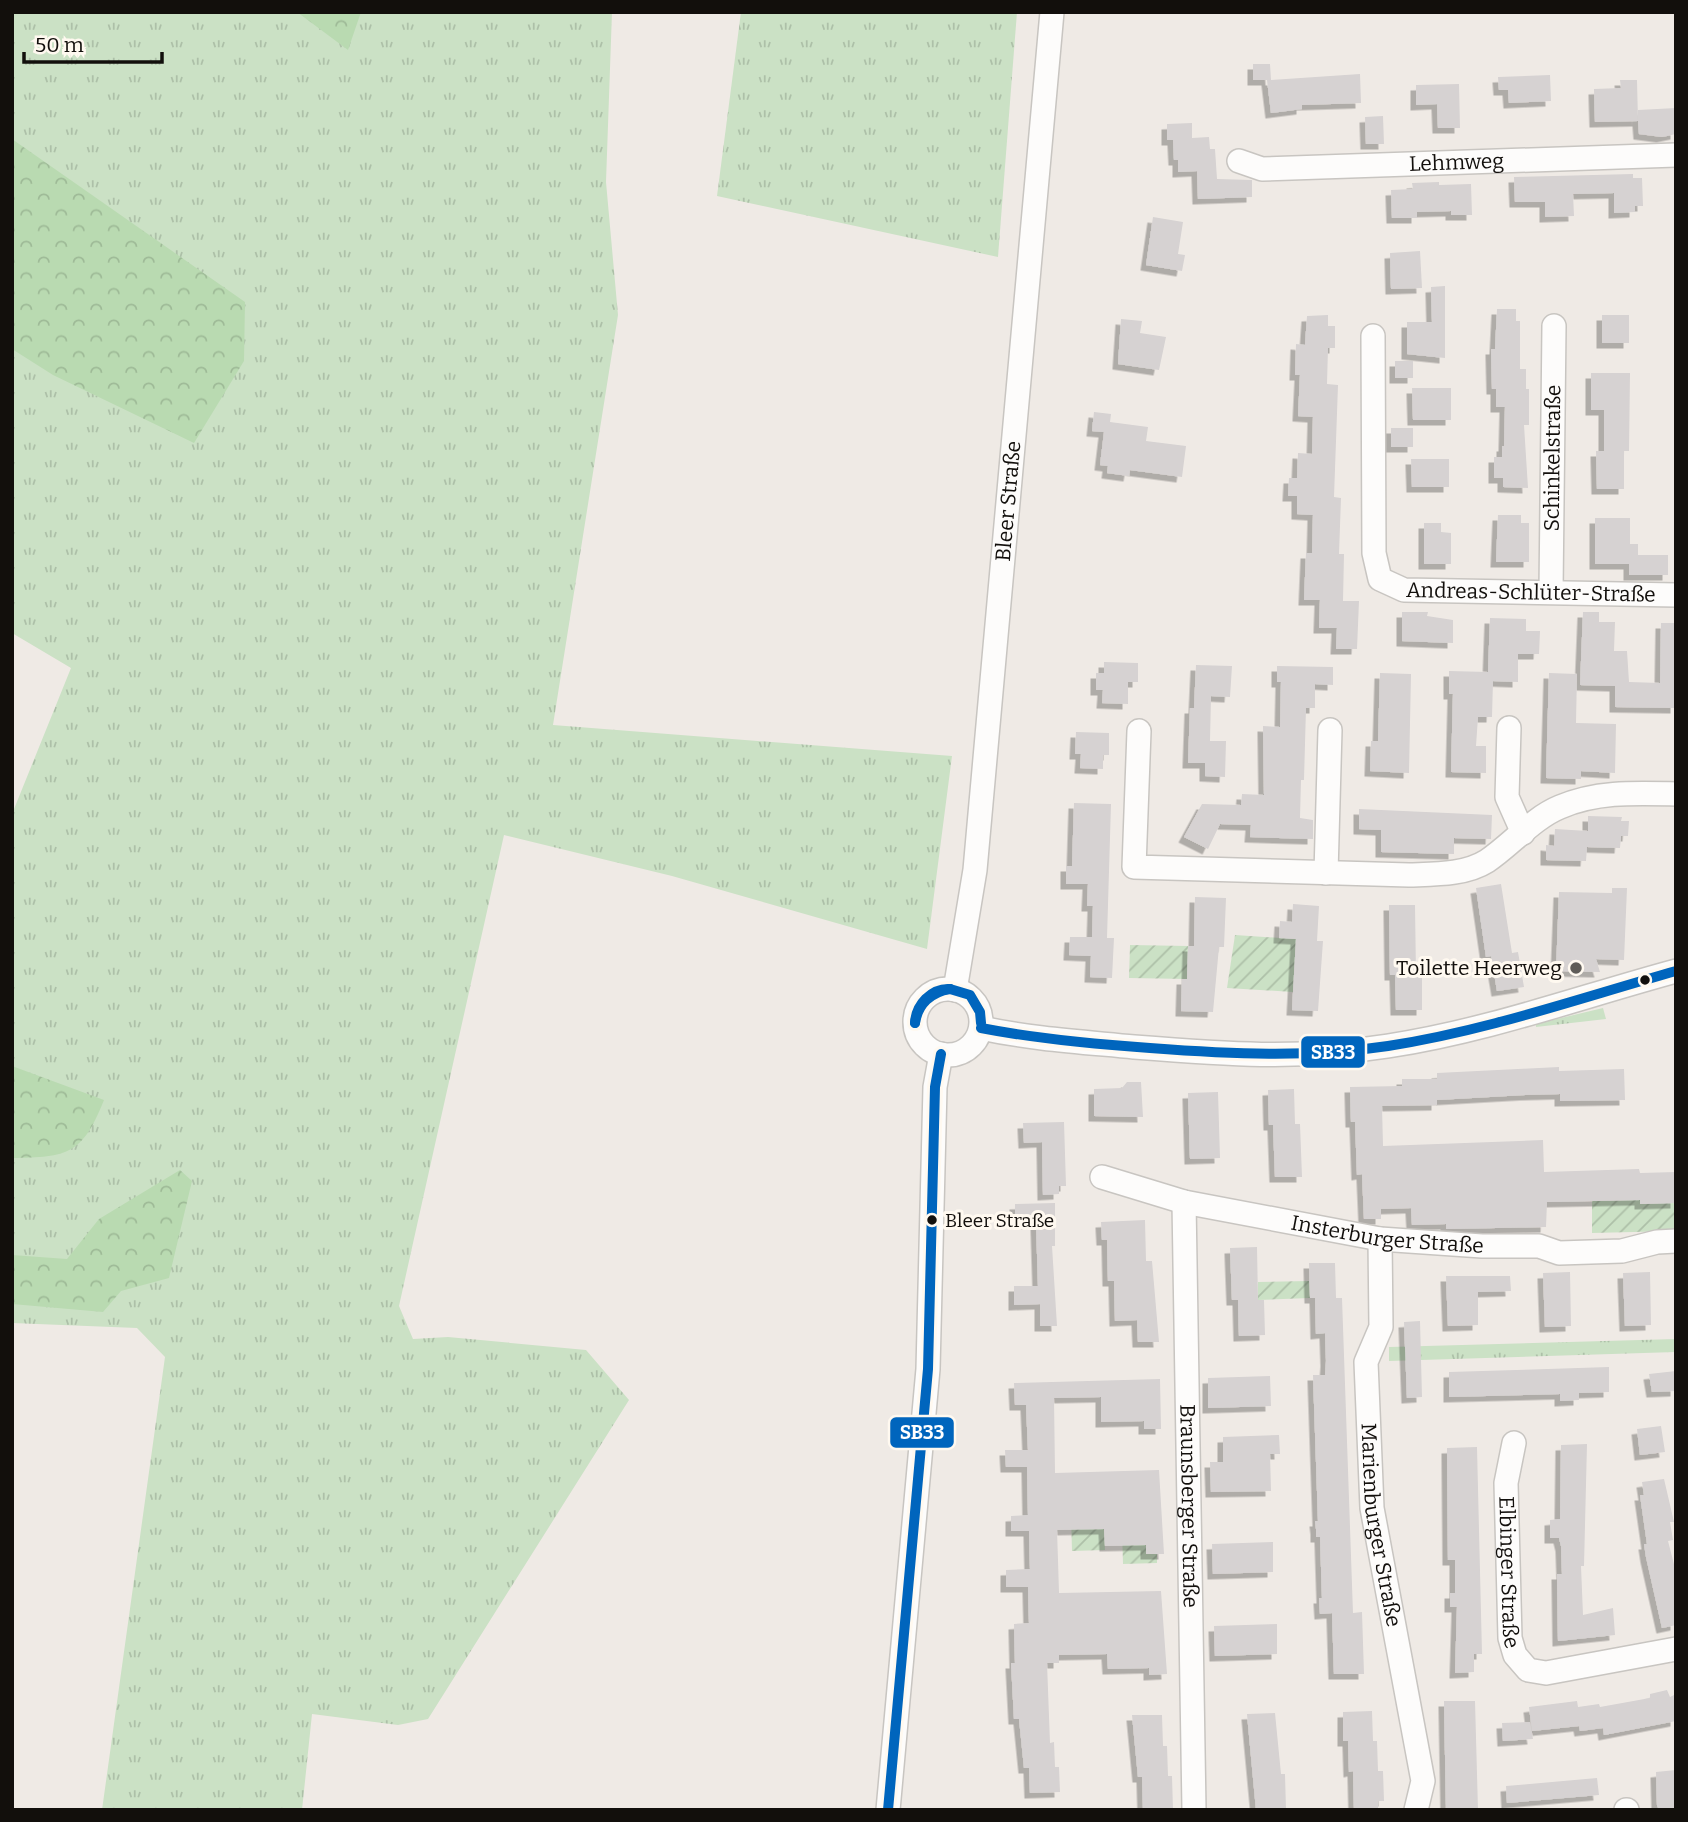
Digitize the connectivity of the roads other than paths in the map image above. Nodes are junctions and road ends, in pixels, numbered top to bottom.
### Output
1 (1052, 12) edge
2 (1676, 155) edge
3 (1239, 161) dead end
4 (1555, 326) dead end
5 (1373, 336) dead end
6 (1551, 591) junction
7 (1676, 595) edge
8 (1508, 728) dead end
9 (1330, 730) dead end
10 (1139, 732) dead end
11 (1676, 794) edge
12 (1523, 833) junction
13 (1326, 873) junction
14 (1676, 971) edge
15 (955, 989) junction
16 (981, 1028) junction
17 (941, 1055) junction
18 (1102, 1177) dead end
19 (1184, 1202) junction
20 (1380, 1239) junction
21 (1676, 1241) edge
22 (1514, 1443) dead end
23 (1676, 1649) edge
24 (888, 1810) edge
25 (1194, 1810) edge
26 (1416, 1810) edge

1 - 15 street, Bleer Straße
2 - 3 street, Lehmweg
4 - 6 street, Schinkelstraße
5 - 6 street, Andreas-Schlüter-Straße
6 - 7 street, Andreas-Schlüter-Straße
8 - 12 street
9 - 13 street
10 - 13 street
11 - 12 street
12 - 13 street
14 - 16 street
15 - 16 street
15 - 17 street
16 - 17 street
17 - 24 street
18 - 19 street, Insterburger Straße
19 - 20 street, Insterburger Straße
19 - 25 street, Braunsberger Straße
20 - 21 street, Insterburger Straße
20 - 26 street, Marienburger Straße
22 - 23 street, Elbinger Straße

